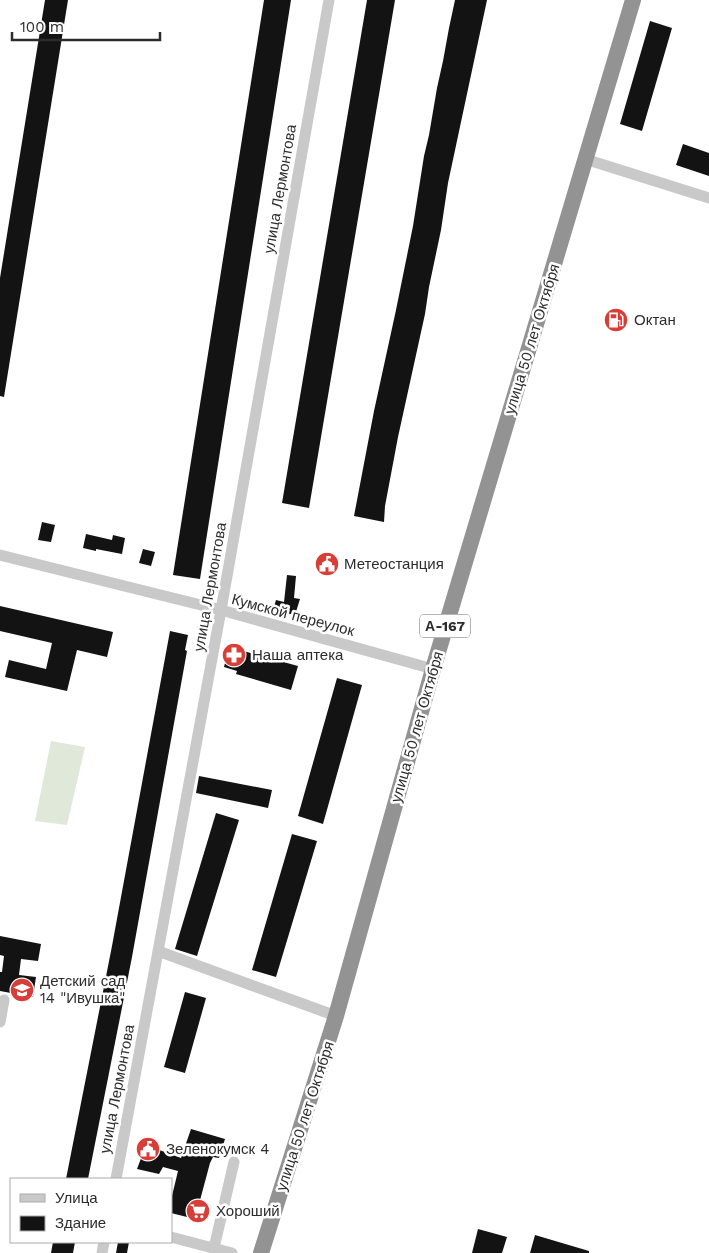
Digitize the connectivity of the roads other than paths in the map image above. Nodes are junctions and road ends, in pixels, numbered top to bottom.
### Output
1 (329, 0) edge
2 (633, 0) edge
3 (586, 159) junction
4 (709, 198) edge
5 (0, 555) edge
6 (222, 610) junction
7 (432, 669) junction
8 (158, 952) junction
9 (4, 1000) dead end
10 (336, 1016) junction
11 (0, 1022) edge
12 (234, 1162) dead end
13 (116, 1178) edge
14 (172, 1237) edge
15 (214, 1248) junction
16 (232, 1253) edge
17 (261, 1253) edge

1 - 6 street, улица Лермонтова
2 - 3 highway, улица 50 лет Октября / А-167
3 - 4 street
3 - 7 highway, улица 50 лет Октября / А-167
5 - 6 street, Кумской переулок
6 - 7 street, Кумской переулок
6 - 8 street, улица Лермонтова
7 - 10 highway, улица 50 лет Октября / А-167
8 - 10 street
8 - 13 street, улица Лермонтова
9 - 11 street
10 - 17 highway, улица 50 лет Октября / А-167
12 - 15 street
14 - 15 street
15 - 16 street

